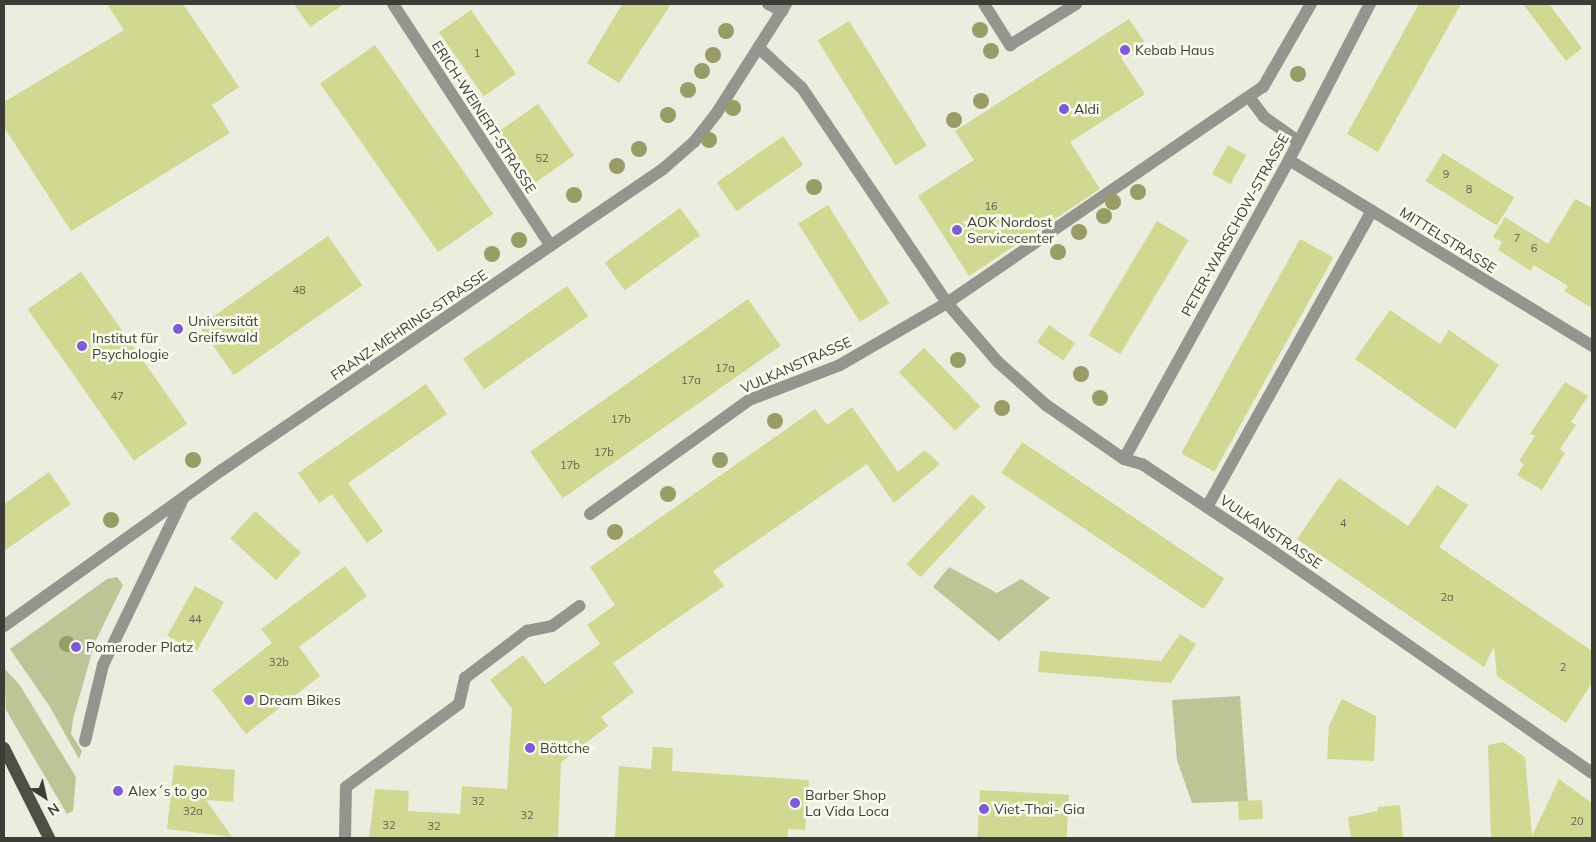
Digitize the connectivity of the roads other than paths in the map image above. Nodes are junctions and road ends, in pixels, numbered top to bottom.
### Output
1 (393, 4) edge
2 (768, 4) edge
3 (984, 4) edge
4 (1076, 4) edge
5 (1311, 4) edge
6 (1370, 4) edge
7 (784, 7) edge
8 (1054, 10) edge
9 (760, 49) junction
10 (1249, 97) junction
11 (1298, 141) junction
12 (1289, 160) junction
13 (1372, 211) junction
14 (550, 245) junction
15 (947, 303) junction
16 (1592, 346) edge
17 (1124, 458) junction
18 (183, 499) junction
19 (1207, 507) junction
20 (590, 514) dead end
21 (580, 606) dead end
22 (4, 626) edge
23 (85, 741) dead end
24 (4, 748) edge
25 (1592, 773) edge
26 (50, 838) edge
27 (345, 838) edge

1 - 14 street, ERICH-WEINERT-STRASSE
2 - 7 street
3 - 8 street
4 - 8 street
5 - 10 street
6 - 11 street, PETER-WARSCHOW-STRASSE
7 - 9 street, FRANZ-MEHRING-STRASSE
9 - 14 street, FRANZ-MEHRING-STRASSE
9 - 15 street, VULKANSTRASSE
10 - 11 street
10 - 15 street
11 - 12 street, PETER-WARSCHOW-STRASSE
12 - 13 street, MITTELSTRASSE
12 - 17 street, PETER-WARSCHOW-STRASSE
13 - 16 street, MITTELSTRASSE
13 - 19 street
14 - 18 street, FRANZ-MEHRING-STRASSE
15 - 17 street, VULKANSTRASSE
15 - 20 street, VULKANSTRASSE
17 - 19 street, VULKANSTRASSE
18 - 22 street, FRANZ-MEHRING-STRASSE
18 - 23 street
19 - 25 street, VULKANSTRASSE
21 - 27 street
24 - 26 main road

